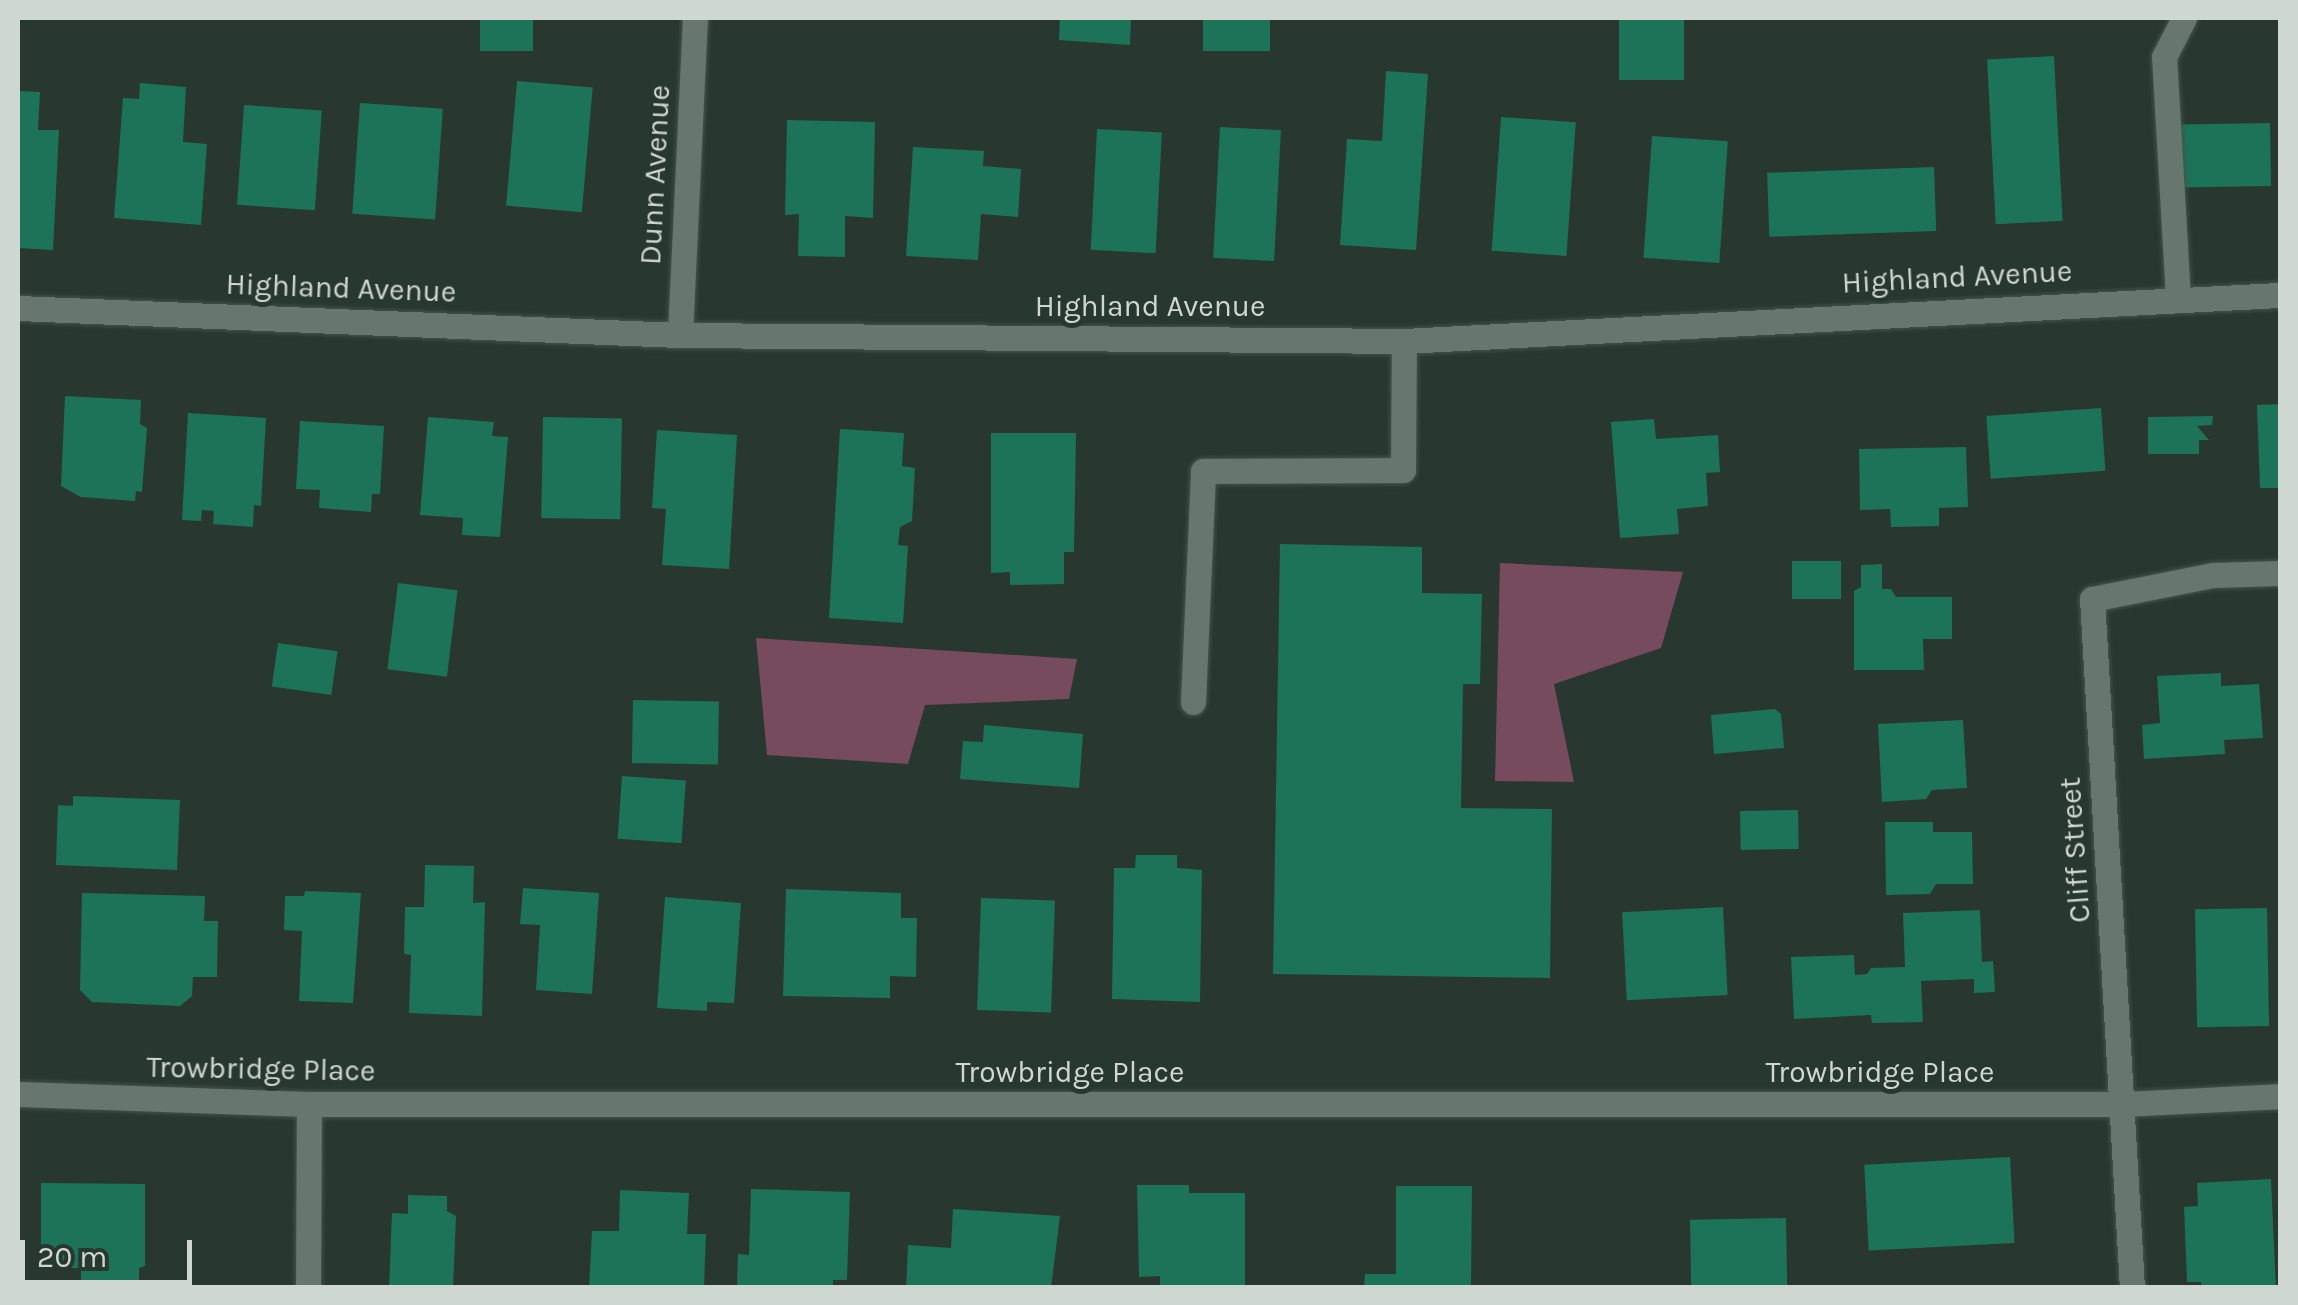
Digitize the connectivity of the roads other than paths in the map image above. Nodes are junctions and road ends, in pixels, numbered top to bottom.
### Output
1 (695, 18) edge
2 (2184, 18) edge
3 (2280, 295) edge
4 (2178, 298) junction
5 (18, 308) edge
6 (680, 335) junction
7 (1404, 341) junction
8 (2280, 573) edge
9 (1193, 702) dead end
10 (18, 1094) edge
11 (2280, 1096) edge
12 (309, 1104) junction
13 (2124, 1104) junction
14 (308, 1288) edge
15 (2132, 1288) edge

1 - 6 street, Dunn Avenue
2 - 4 street
3 - 4 street, Highland Avenue
4 - 7 street, Highland Avenue
5 - 6 street, Highland Avenue
6 - 7 street, Highland Avenue
7 - 9 street
8 - 13 street, Cliff Street
10 - 12 street, Trowbridge Place
11 - 13 street, Trowbridge Place
12 - 13 street, Trowbridge Place
12 - 14 street
13 - 15 street, Cliff Street

